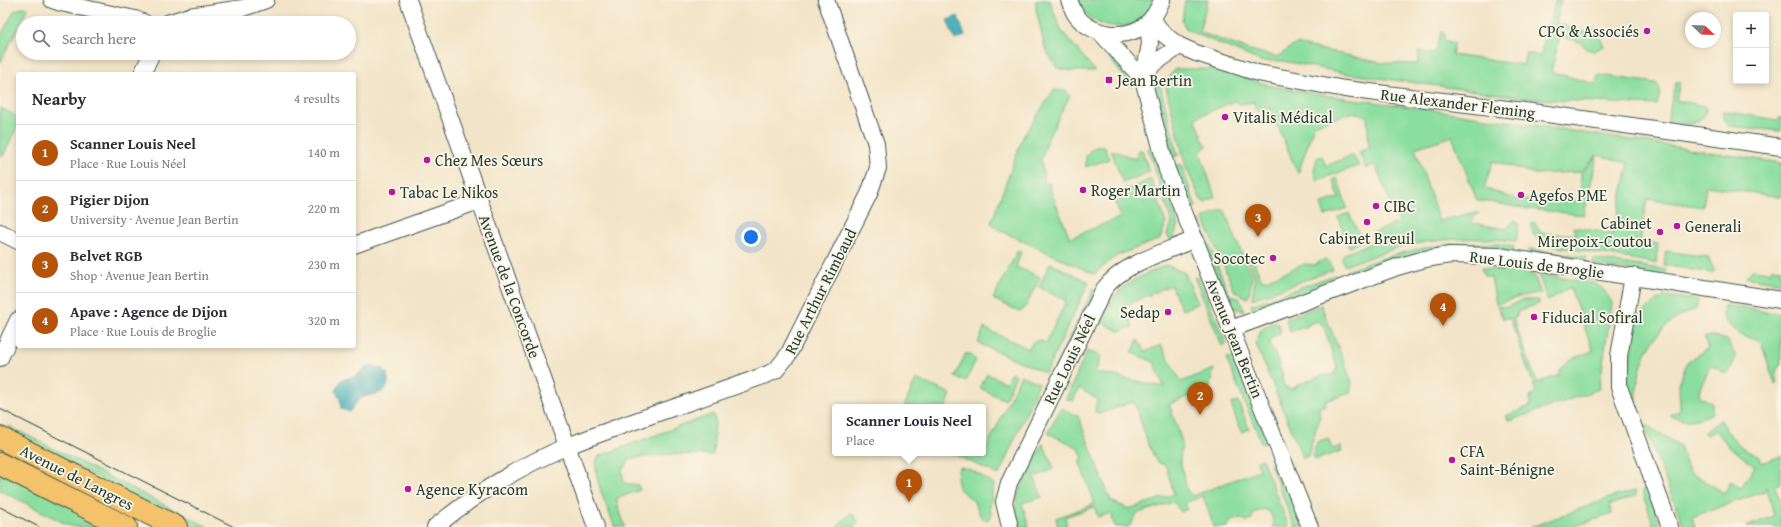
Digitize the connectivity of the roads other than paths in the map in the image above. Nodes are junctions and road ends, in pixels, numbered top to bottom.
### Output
1 (52, 0) edge
2 (266, 0) edge
3 (408, 0) edge
4 (826, 0) edge
5 (1069, 0) edge
6 (1162, 0) edge
7 (121, 16) edge
8 (189, 16) edge
9 (1150, 20) junction
10 (1100, 32) junction
11 (1178, 45) junction
12 (149, 60) edge
13 (143, 72) edge
14 (1143, 79) junction
15 (1781, 147) edge
16 (479, 201) junction
17 (0, 232) edge
18 (1195, 239) junction
19 (16, 240) edge
20 (356, 244) edge
21 (1633, 276) junction
22 (1781, 300) edge
23 (16, 324) edge
24 (1231, 329) junction
25 (0, 358) edge
26 (0, 438) edge
27 (566, 447) junction
28 (0, 464) edge
29 (126, 527) edge
30 (176, 527) edge
31 (435, 527) edge
32 (596, 527) edge
33 (1010, 527) edge
34 (1310, 527) edge
35 (1670, 527) edge

1 - 7 street
2 - 8 street
3 - 16 street, Avenue de la Concorde
4 - 27 street, Rue Arthur Rimbaud
5 - 10 street
6 - 9 street
9 - 10 street
9 - 11 street, Rue Alexander Fleming
9 - 14 street, Avenue Jean Bertin
10 - 14 street, Avenue Jean Bertin
11 - 14 street
11 - 15 street, Rue Alexander Fleming
12 - 13 street
14 - 18 street, Avenue Jean Bertin
16 - 20 street
16 - 27 street, Avenue de la Concorde
17 - 19 street
18 - 24 street, Avenue Jean Bertin
18 - 33 street, Rue Louis Néel
21 - 22 street, Rue Louis de Broglie
21 - 24 street, Rue Louis de Broglie
21 - 35 street
23 - 25 street
24 - 34 street, Avenue Jean Bertin
26 - 30 main road, Avenue de Langres
27 - 31 street, Rue Arthur Rimbaud
27 - 32 street, Avenue de la Concorde
28 - 29 main road, Avenue de Langres

